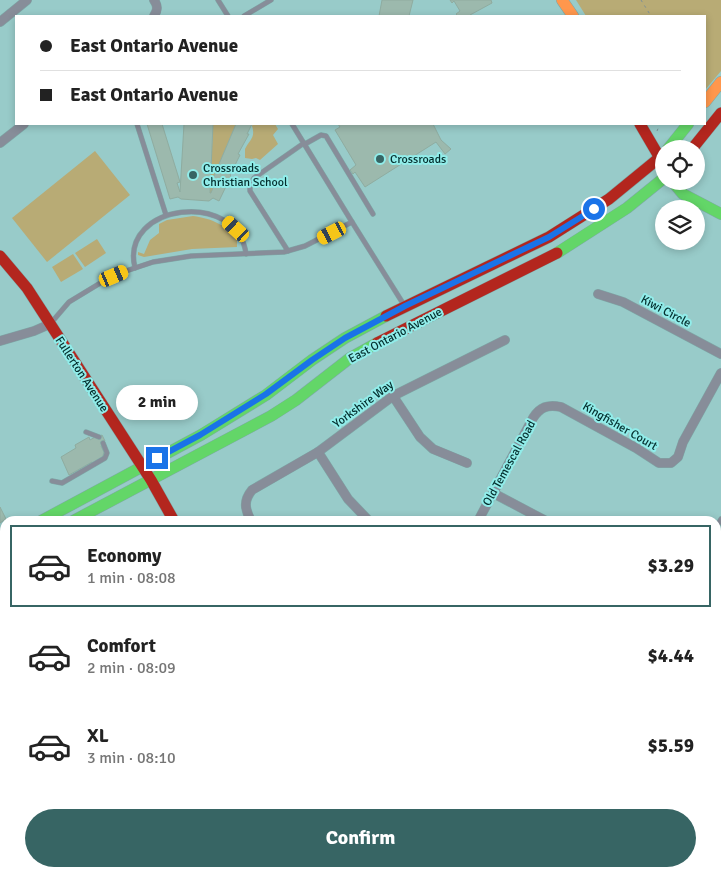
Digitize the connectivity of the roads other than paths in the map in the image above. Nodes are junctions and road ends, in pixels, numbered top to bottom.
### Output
1 (27, 0) edge
2 (154, 0) edge
3 (218, 0) edge
4 (271, 0) edge
5 (562, 0) edge
6 (155, 14) edge
7 (227, 15) edge
8 (246, 15) edge
9 (571, 15) edge
10 (0, 22) edge
11 (721, 82) edge
12 (706, 101) edge
13 (721, 113) edge
14 (23, 125) edge
15 (138, 125) edge
16 (293, 125) edge
17 (641, 125) edge
18 (687, 125) edge
19 (675, 140) edge
20 (699, 140) edge
21 (0, 143) edge
22 (304, 144) junction
23 (655, 147) edge
24 (655, 165) edge
25 (655, 185) edge
26 (680, 190) edge
27 (374, 214) dead end
28 (721, 214) edge
29 (166, 215) junction
30 (352, 222) junction
31 (288, 251) junction
32 (246, 254) junction
33 (0, 256) edge
34 (135, 268) junction
35 (598, 294) dead end
36 (403, 303) junction
37 (50, 324) junction
38 (505, 340) dead end
39 (0, 341) edge
40 (721, 354) edge
41 (721, 373) edge
42 (393, 396) junction
43 (544, 406) joint
44 (86, 432) dead end
45 (99, 437) dead end
46 (103, 443) dead end
47 (318, 452) junction
48 (467, 463) dead end
49 (142, 467) junction
50 (150, 480) junction
51 (52, 481) dead end
52 (493, 493) junction
53 (49, 516) edge
54 (83, 516) edge
55 (171, 516) edge
56 (248, 516) edge
57 (364, 516) edge
58 (481, 516) edge
59 (537, 516) edge

1 - 10 street
2 - 6 street
3 - 7 lane
4 - 8 lane
5 - 9 main road
11 - 12 main road
13 - 20 main road
14 - 21 street
15 - 29 lane
16 - 22 lane
17 - 23 main road
18 - 19 main road
22 - 27 lane
22 - 30 lane
22 - 31 lane
24 - 36 main road, East Ontario Avenue
25 - 50 main road, East Ontario Avenue
26 - 28 main road
29 - 32 lane
29 - 34 lane
30 - 31 lane
30 - 36 lane
31 - 32 lane
32 - 34 lane
33 - 37 main road, Fullerton Avenue
34 - 37 lane
35 - 40 street, Kiwi Circle
36 - 49 main road, East Ontario Avenue
37 - 39 street
37 - 49 main road, Fullerton Avenue
38 - 42 street, Yorkshire Way
41 - 43 street, Kingfisher Court
42 - 47 street, Yorkshire Way
42 - 48 street
43 - 52 street, Old Temescal Road
44 - 45 lane
46 - 51 lane
47 - 56 street, Yorkshire Way
47 - 57 street
49 - 50 main road, Fullerton Avenue
49 - 53 main road, East Ontario Avenue
50 - 54 main road, East Ontario Avenue
50 - 55 main road, Fullerton Avenue
52 - 58 street, Old Temescal Road
52 - 59 street

